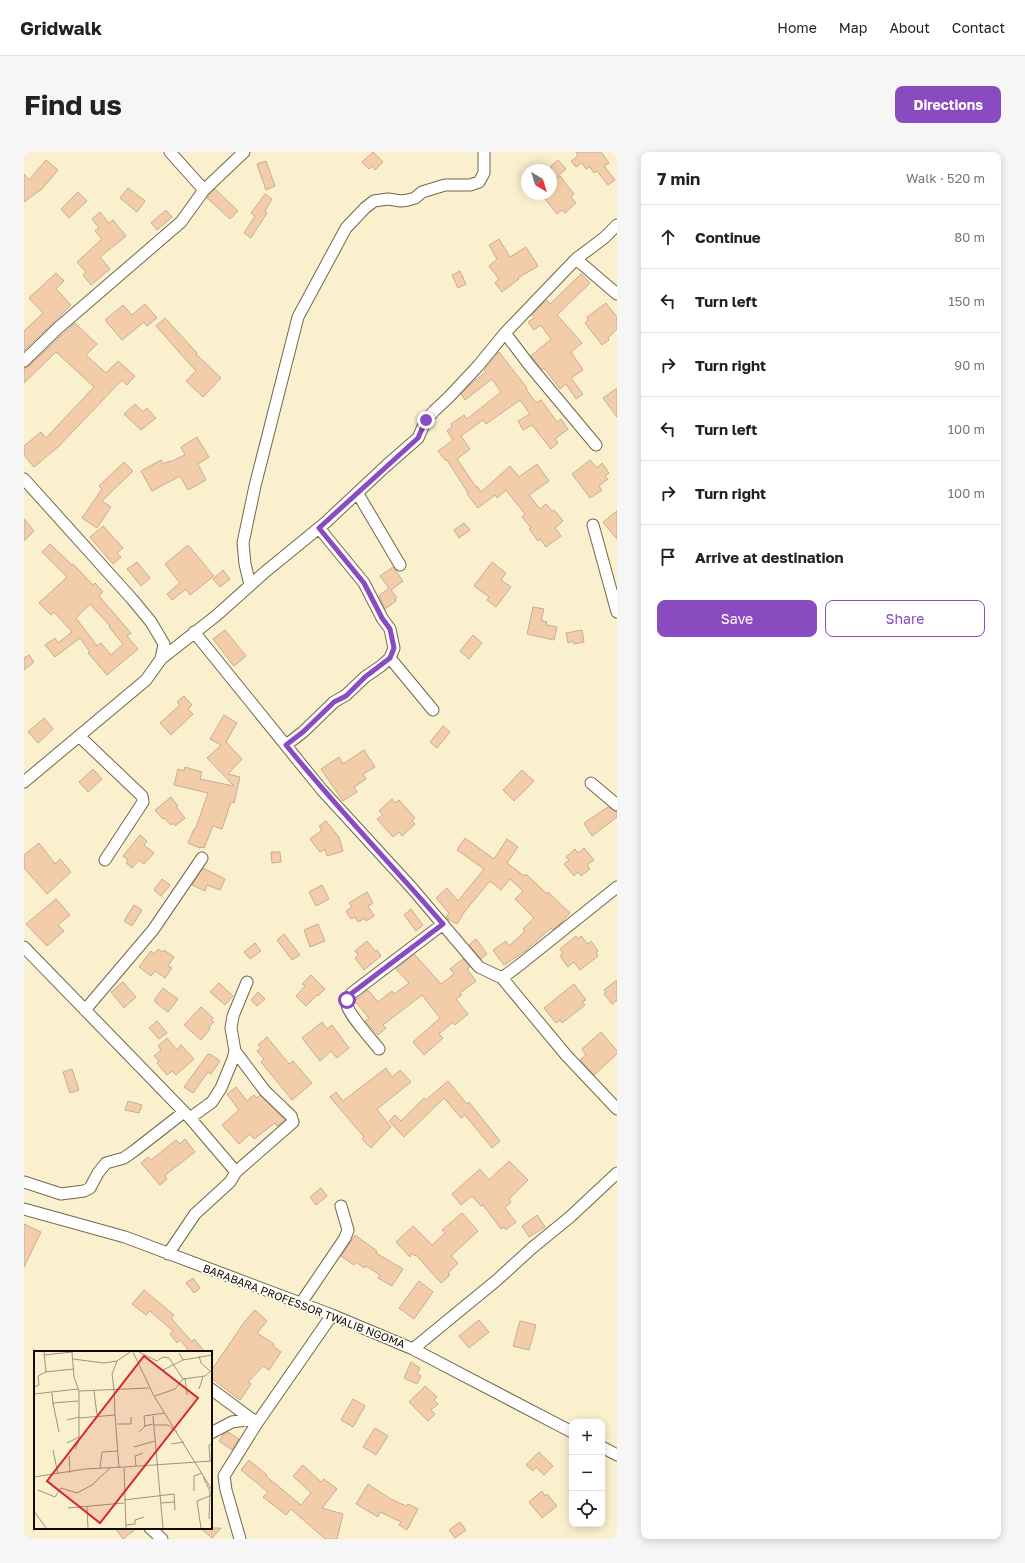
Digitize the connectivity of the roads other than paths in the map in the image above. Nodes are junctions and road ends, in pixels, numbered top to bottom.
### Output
1 (170, 152) edge
2 (244, 152) edge
3 (484, 152) edge
4 (204, 190) junction
5 (617, 225) edge
6 (576, 259) junction
7 (617, 294) edge
8 (505, 333) junction
9 (24, 361) edge
10 (596, 445) dead end
11 (24, 479) edge
12 (358, 494) junction
13 (592, 525) dead end
14 (319, 528) junction
15 (400, 565) dead end
16 (250, 585) junction
17 (617, 612) edge
18 (194, 632) junction
19 (390, 658) junction
20 (161, 659) junction
21 (433, 710) dead end
22 (79, 736) junction
23 (286, 745) junction
24 (24, 782) edge
25 (591, 783) dead end
26 (617, 805) edge
27 (202, 858) dead end
28 (105, 860) dead end
29 (617, 887) edge
30 (443, 924) junction
31 (24, 947) edge
32 (502, 978) junction
33 (247, 982) dead end
34 (85, 1010) junction
35 (379, 1049) dead end
36 (235, 1051) junction
37 (617, 1109) edge
38 (187, 1115) junction
39 (236, 1172) junction
40 (617, 1173) edge
41 (24, 1182) edge
42 (341, 1206) dead end
43 (24, 1209) edge
44 (168, 1254) junction
45 (301, 1303) junction
46 (332, 1315) junction
47 (413, 1349) junction
48 (212, 1390) edge
49 (255, 1421) junction
50 (569, 1430) edge
51 (212, 1432) edge
52 (605, 1449) edge
53 (617, 1455) edge
54 (151, 1529) edge
55 (162, 1539) edge
56 (240, 1539) edge

1 - 4 street
2 - 4 street
3 - 16 street
4 - 9 street
5 - 6 street
6 - 7 street
6 - 8 street
8 - 10 street
8 - 12 street
11 - 20 street
12 - 14 street
12 - 15 street
13 - 17 street
14 - 16 street
14 - 19 street
16 - 18 street
18 - 20 street
18 - 23 street
19 - 21 street
19 - 23 street
20 - 22 street
22 - 24 street
22 - 28 street
23 - 30 street
25 - 26 street
27 - 34 street
29 - 32 street
30 - 32 street
30 - 35 street
31 - 34 street
32 - 37 street
33 - 36 street
34 - 38 street
36 - 38 street
36 - 39 street
38 - 39 street
38 - 41 street
39 - 44 street
40 - 47 street
42 - 45 street
43 - 44 street, BARABARA PROFESSOR TWALIB NGOMA
44 - 45 street, BARABARA PROFESSOR TWALIB NGOMA
45 - 46 street, BARABARA PROFESSOR TWALIB NGOMA
46 - 47 street, BARABARA PROFESSOR TWALIB NGOMA
46 - 49 street
47 - 50 street, BARABARA PROFESSOR TWALIB NGOMA
48 - 49 street
49 - 51 street
49 - 56 street
52 - 53 street
54 - 55 street

